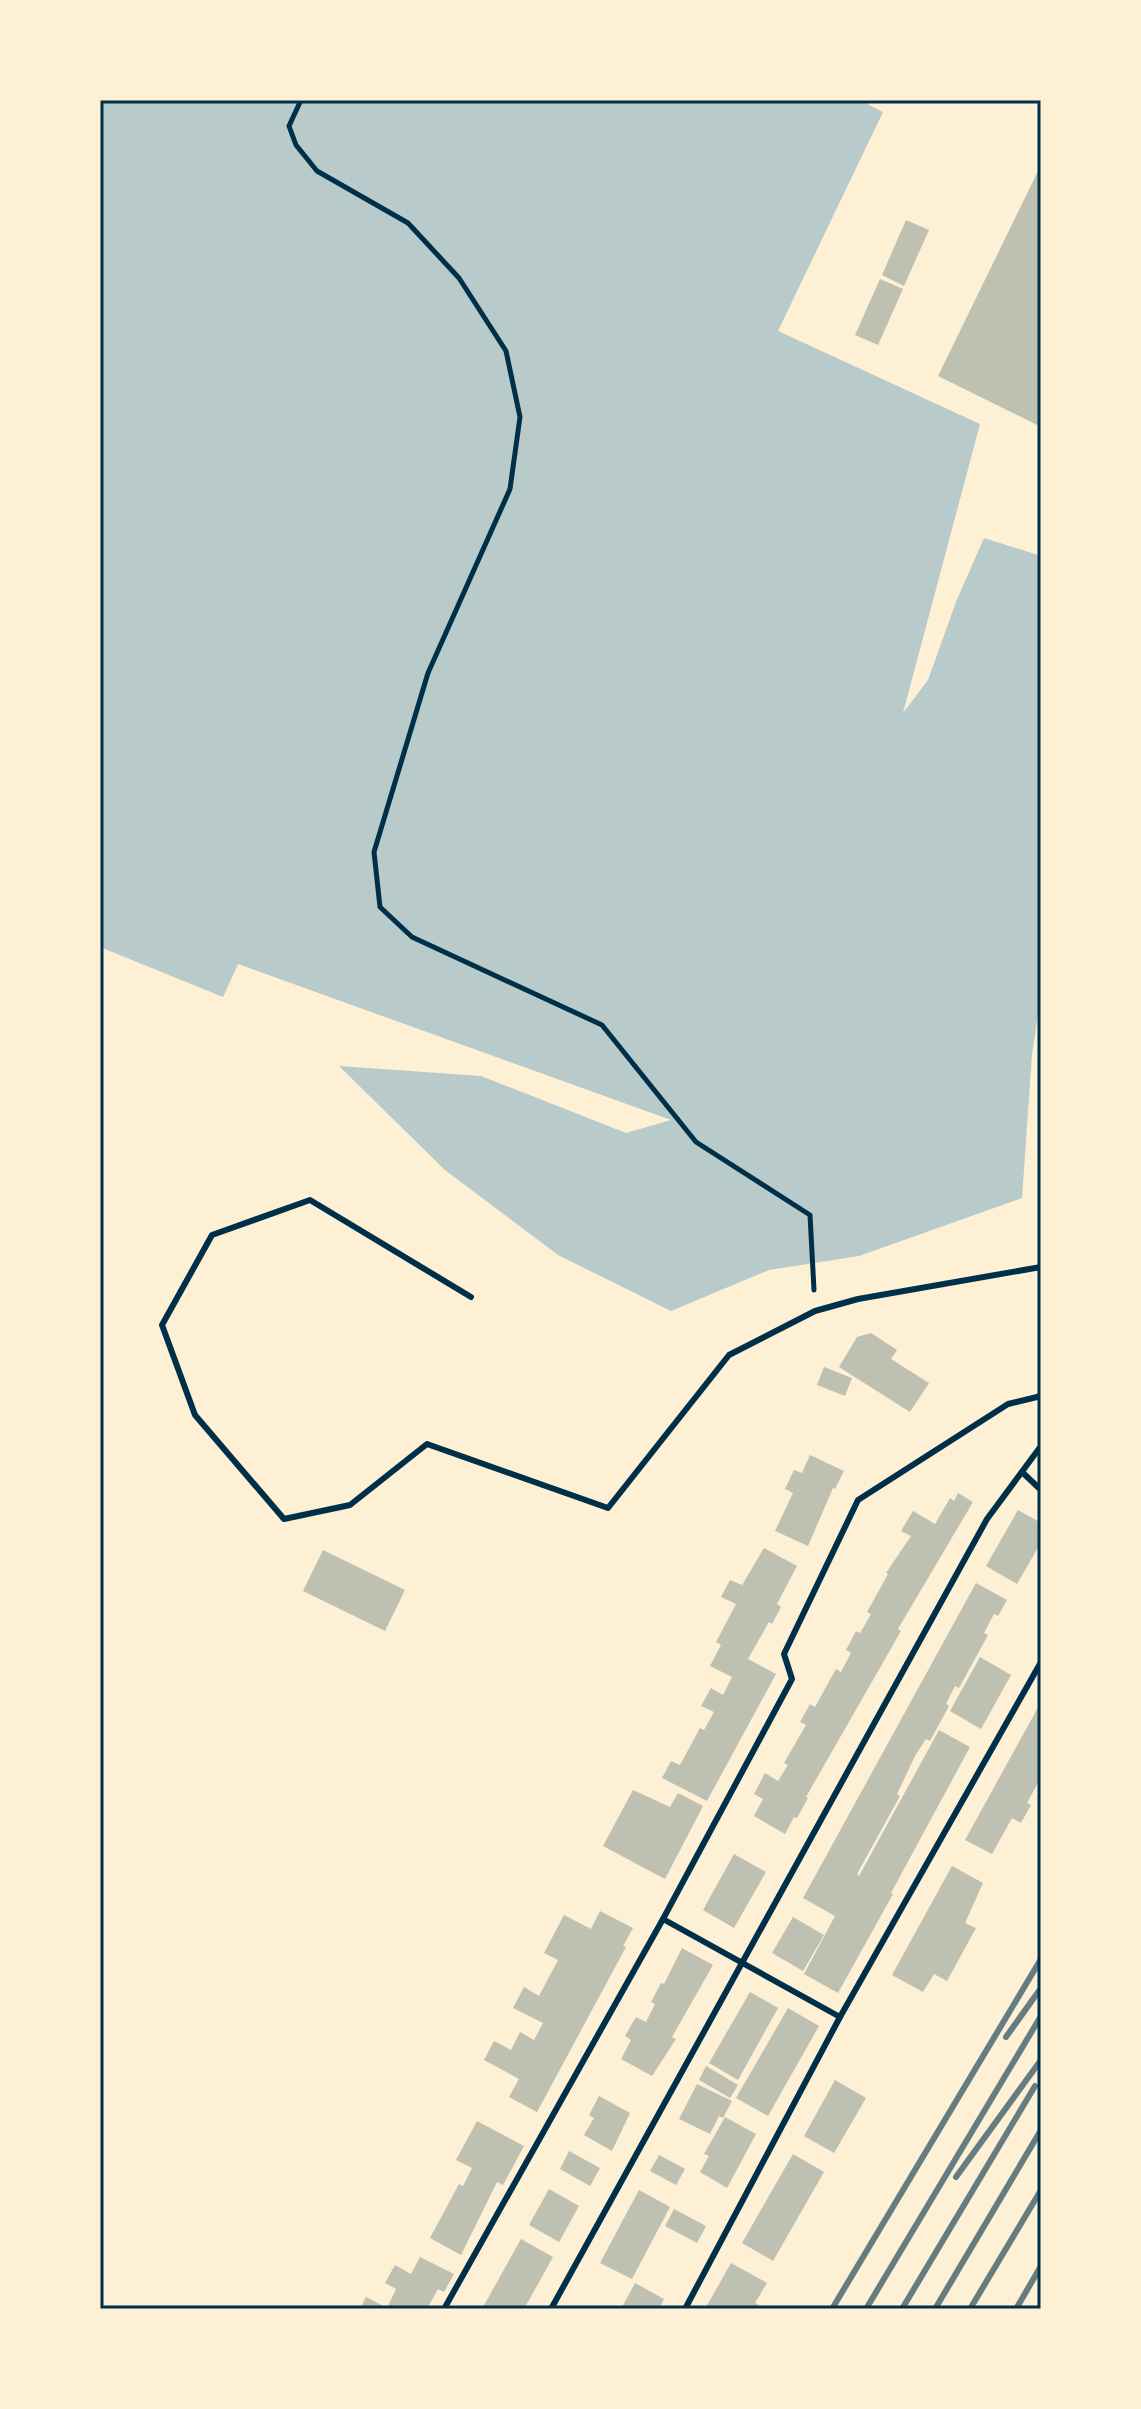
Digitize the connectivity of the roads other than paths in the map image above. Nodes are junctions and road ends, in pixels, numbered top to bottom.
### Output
1 (1041, 1267) edge
2 (471, 1297) dead end
3 (1041, 1396) edge
4 (1041, 1446) edge
5 (1022, 1472) junction
6 (1041, 1490) edge
7 (1041, 1662) edge
8 (663, 1919) junction
9 (744, 1962) junction
10 (840, 2017) junction
11 (444, 2309) edge
12 (551, 2309) edge
13 (685, 2309) edge

1 - 2 lane
3 - 8 lane
4 - 5 lane
5 - 6 lane
5 - 9 lane
7 - 10 lane
8 - 9 lane
8 - 11 lane
9 - 10 lane
9 - 12 lane
10 - 13 lane

